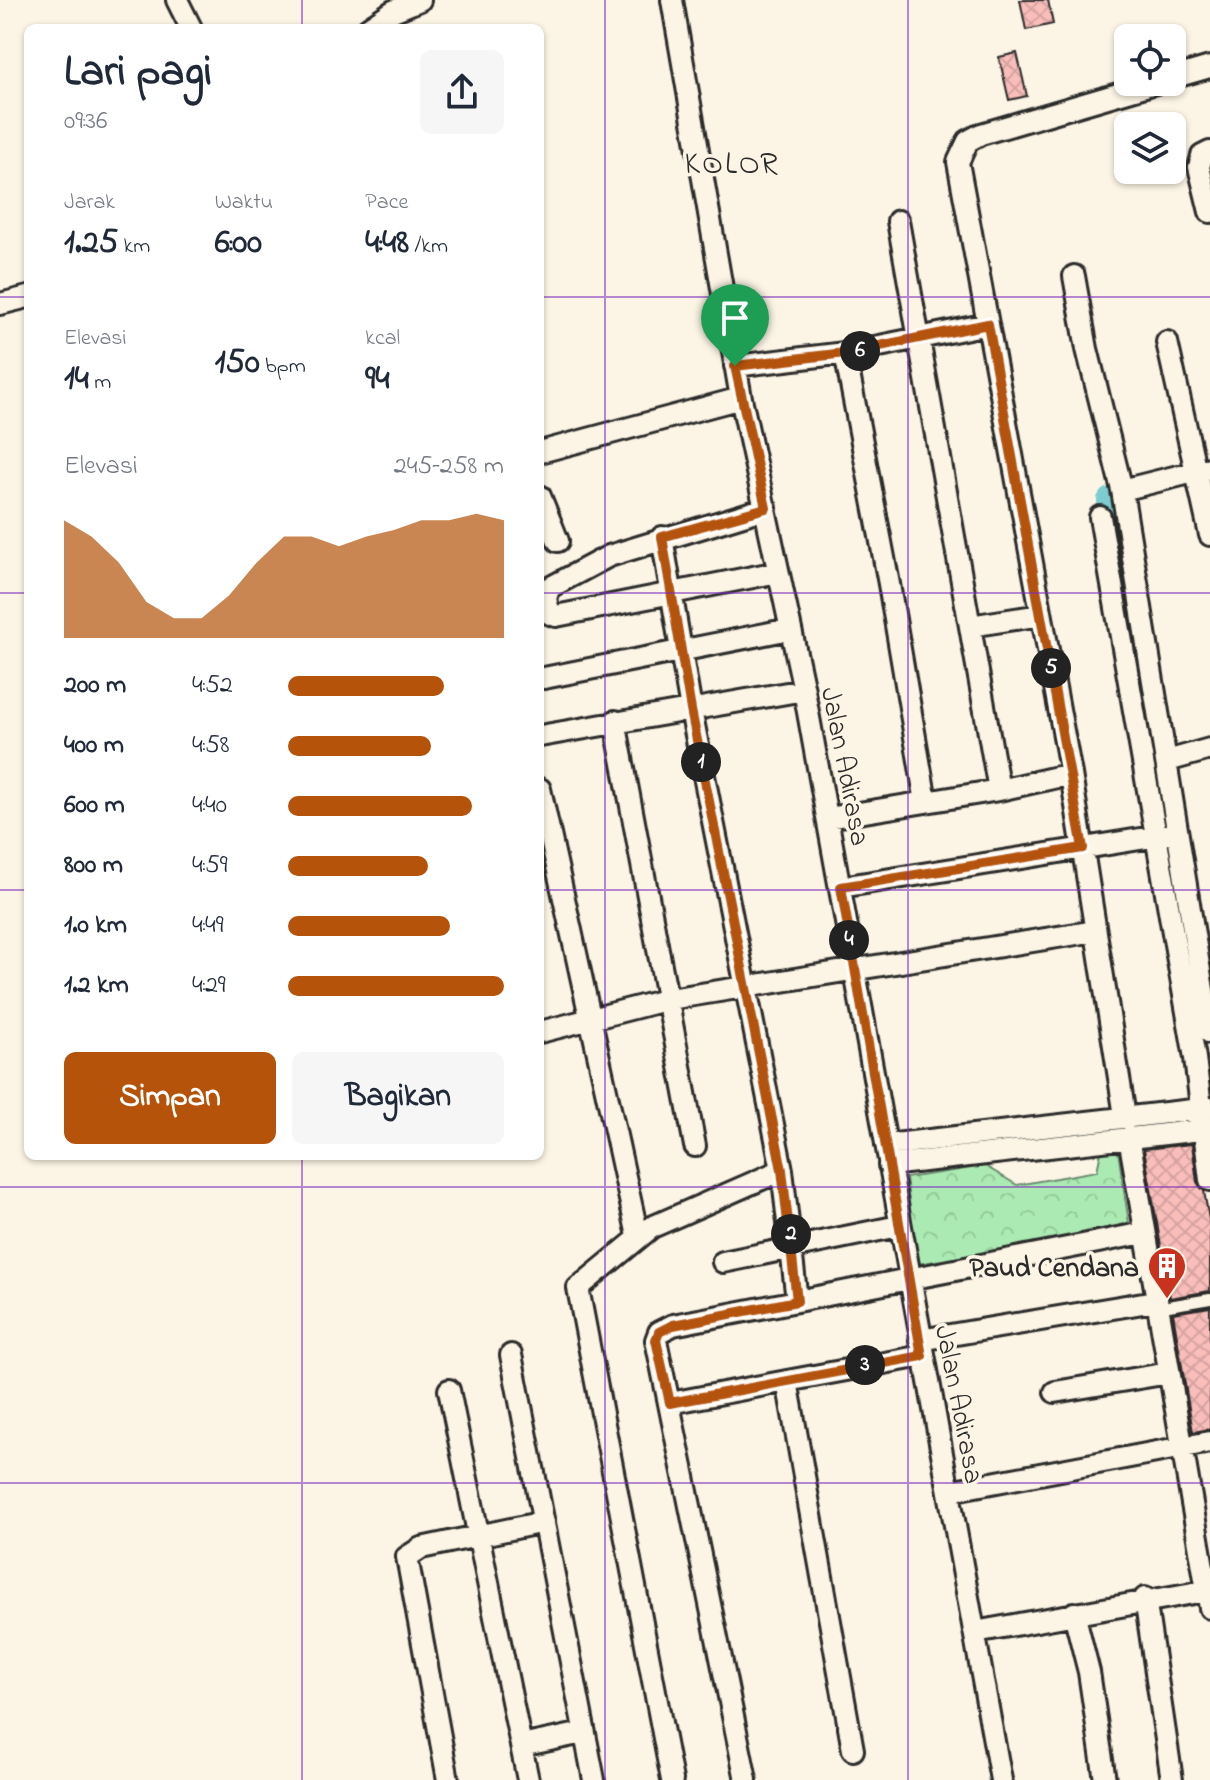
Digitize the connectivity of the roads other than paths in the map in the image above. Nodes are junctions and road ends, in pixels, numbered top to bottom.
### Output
1 (177, 0) edge
2 (420, 0) edge
3 (672, 0) edge
4 (388, 6) edge
5 (189, 24) edge
6 (372, 24) edge
7 (1210, 67) edge
8 (1186, 74) edge
9 (1114, 96) edge
10 (1210, 152) edge
11 (1210, 212) edge
12 (898, 221) dead end
13 (1074, 276) dead end
14 (24, 298) edge
15 (0, 304) edge
16 (988, 324) junction
17 (921, 339) junction
18 (1167, 342) dead end
19 (845, 353) junction
20 (735, 366) junction
21 (741, 398) junction
22 (544, 451) edge
23 (1203, 470) edge
24 (1122, 490) junction
25 (544, 506) edge
26 (766, 508) junction
27 (1100, 517) dead end
28 (1210, 535) edge
29 (662, 537) junction
30 (558, 541) dead end
31 (778, 572) junction
32 (672, 593) junction
33 (1041, 615) junction
34 (970, 626) junction
35 (790, 629) junction
36 (681, 650) junction
37 (544, 678) dead end
38 (804, 690) junction
39 (691, 710) junction
40 (615, 721) junction
41 (544, 735) edge
42 (1210, 749) edge
43 (1167, 761) junction
44 (1071, 774) junction
45 (999, 790) junction
46 (926, 802) junction
47 (544, 807) edge
48 (828, 818) junction
49 (1165, 835) junction
50 (1083, 848) junction
51 (841, 887) junction
52 (1095, 931) junction
53 (854, 968) junction
54 (748, 989) junction
55 (669, 999) junction
56 (591, 1020) junction
57 (544, 1031) edge
58 (1210, 1033) edge
59 (1206, 1109) edge
60 (1125, 1116) junction
61 (1206, 1129) edge
62 (1129, 1137) junction
63 (695, 1146) dead end
64 (888, 1155) junction
65 (782, 1170) junction
66 (1210, 1180) edge
67 (899, 1226) junction
68 (1144, 1233) junction
69 (638, 1236) junction
70 (793, 1245) junction
71 (723, 1262) dead end
72 (911, 1278) junction
73 (1210, 1299) edge
74 (797, 1301) junction
75 (1156, 1304) junction
76 (921, 1348) junction
77 (511, 1355) dead end
78 (1169, 1373) junction
79 (787, 1381) junction
80 (449, 1390) dead end
81 (1055, 1392) dead end
82 (670, 1403) junction
83 (1210, 1442) edge
84 (1182, 1446) junction
85 (949, 1491) junction
86 (544, 1522) junction
87 (479, 1533) junction
88 (1209, 1596) edge
89 (1145, 1598) junction
90 (1074, 1613) junction
91 (975, 1632) junction
92 (583, 1733) junction
93 (521, 1746) junction
94 (853, 1750) dead end
95 (448, 1780) edge
96 (528, 1780) edge
97 (594, 1780) edge
98 (672, 1780) edge
99 (746, 1780) edge
100 (1001, 1780) edge
101 (1105, 1780) edge
102 (1172, 1780) edge

1 - 5 street
2 - 4 street
3 - 20 street, Jalan Adirasa
4 - 6 street
7 - 8 street
9 - 16 street
10 - 11 street
12 - 17 street
13 - 24 street
14 - 15 street
16 - 17 street
16 - 33 street
17 - 19 street
17 - 34 street
18 - 23 street
19 - 20 street
19 - 46 street
20 - 21 street, Jalan Adirasa
21 - 22 street
21 - 26 street, Jalan Adirasa
23 - 24 street
23 - 28 street
24 - 43 street
25 - 30 street
26 - 29 street
26 - 31 street, Jalan Adirasa
27 - 49 street
29 - 32 street
29 - 32 street
31 - 32 street
31 - 35 street, Jalan Adirasa
32 - 36 street
33 - 34 street
33 - 44 street
34 - 45 street
35 - 36 street
35 - 38 street, Jalan Adirasa
36 - 37 street
36 - 39 street
38 - 39 street
38 - 48 street, Jalan Adirasa
39 - 40 street
39 - 54 street
40 - 41 street
40 - 55 street
42 - 43 street
43 - 49 street
44 - 45 street
44 - 50 street
45 - 46 street
46 - 48 street
47 - 56 street
48 - 51 street, Jalan Adirasa
49 - 50 street
49 - 58 street
49 - 59 street
50 - 51 street
50 - 52 street
51 - 53 street, Jalan Adirasa
52 - 53 street
52 - 60 street
53 - 54 street
53 - 64 street, Jalan Adirasa
54 - 55 street
54 - 65 street
55 - 56 street
55 - 63 street
56 - 57 street
56 - 69 street
59 - 60 street
59 - 61 street
60 - 64 street
61 - 62 street
61 - 66 street
62 - 64 street
62 - 68 street
64 - 67 street, Jalan Adirasa
65 - 69 street
65 - 70 street
67 - 70 street
67 - 72 street, Jalan Adirasa
68 - 72 street
68 - 75 street
69 - 98 street
70 - 71 street
70 - 74 street
72 - 74 street
72 - 76 street, Jalan Adirasa
73 - 75 lane
74 - 82 street
75 - 76 street
75 - 78 street
76 - 79 street
76 - 85 street, Jalan Adirasa
77 - 86 street
78 - 81 street
78 - 84 street
79 - 82 street
79 - 94 street
80 - 87 street
82 - 99 street
83 - 84 street
84 - 85 street
84 - 88 street
85 - 91 street, Jalan Adirasa
86 - 87 street
86 - 92 street
87 - 93 street
87 - 95 street
88 - 89 street
89 - 90 street
89 - 102 street
90 - 91 street
90 - 101 street
91 - 100 street, Jalan Adirasa
92 - 93 street
92 - 97 street
93 - 96 street

